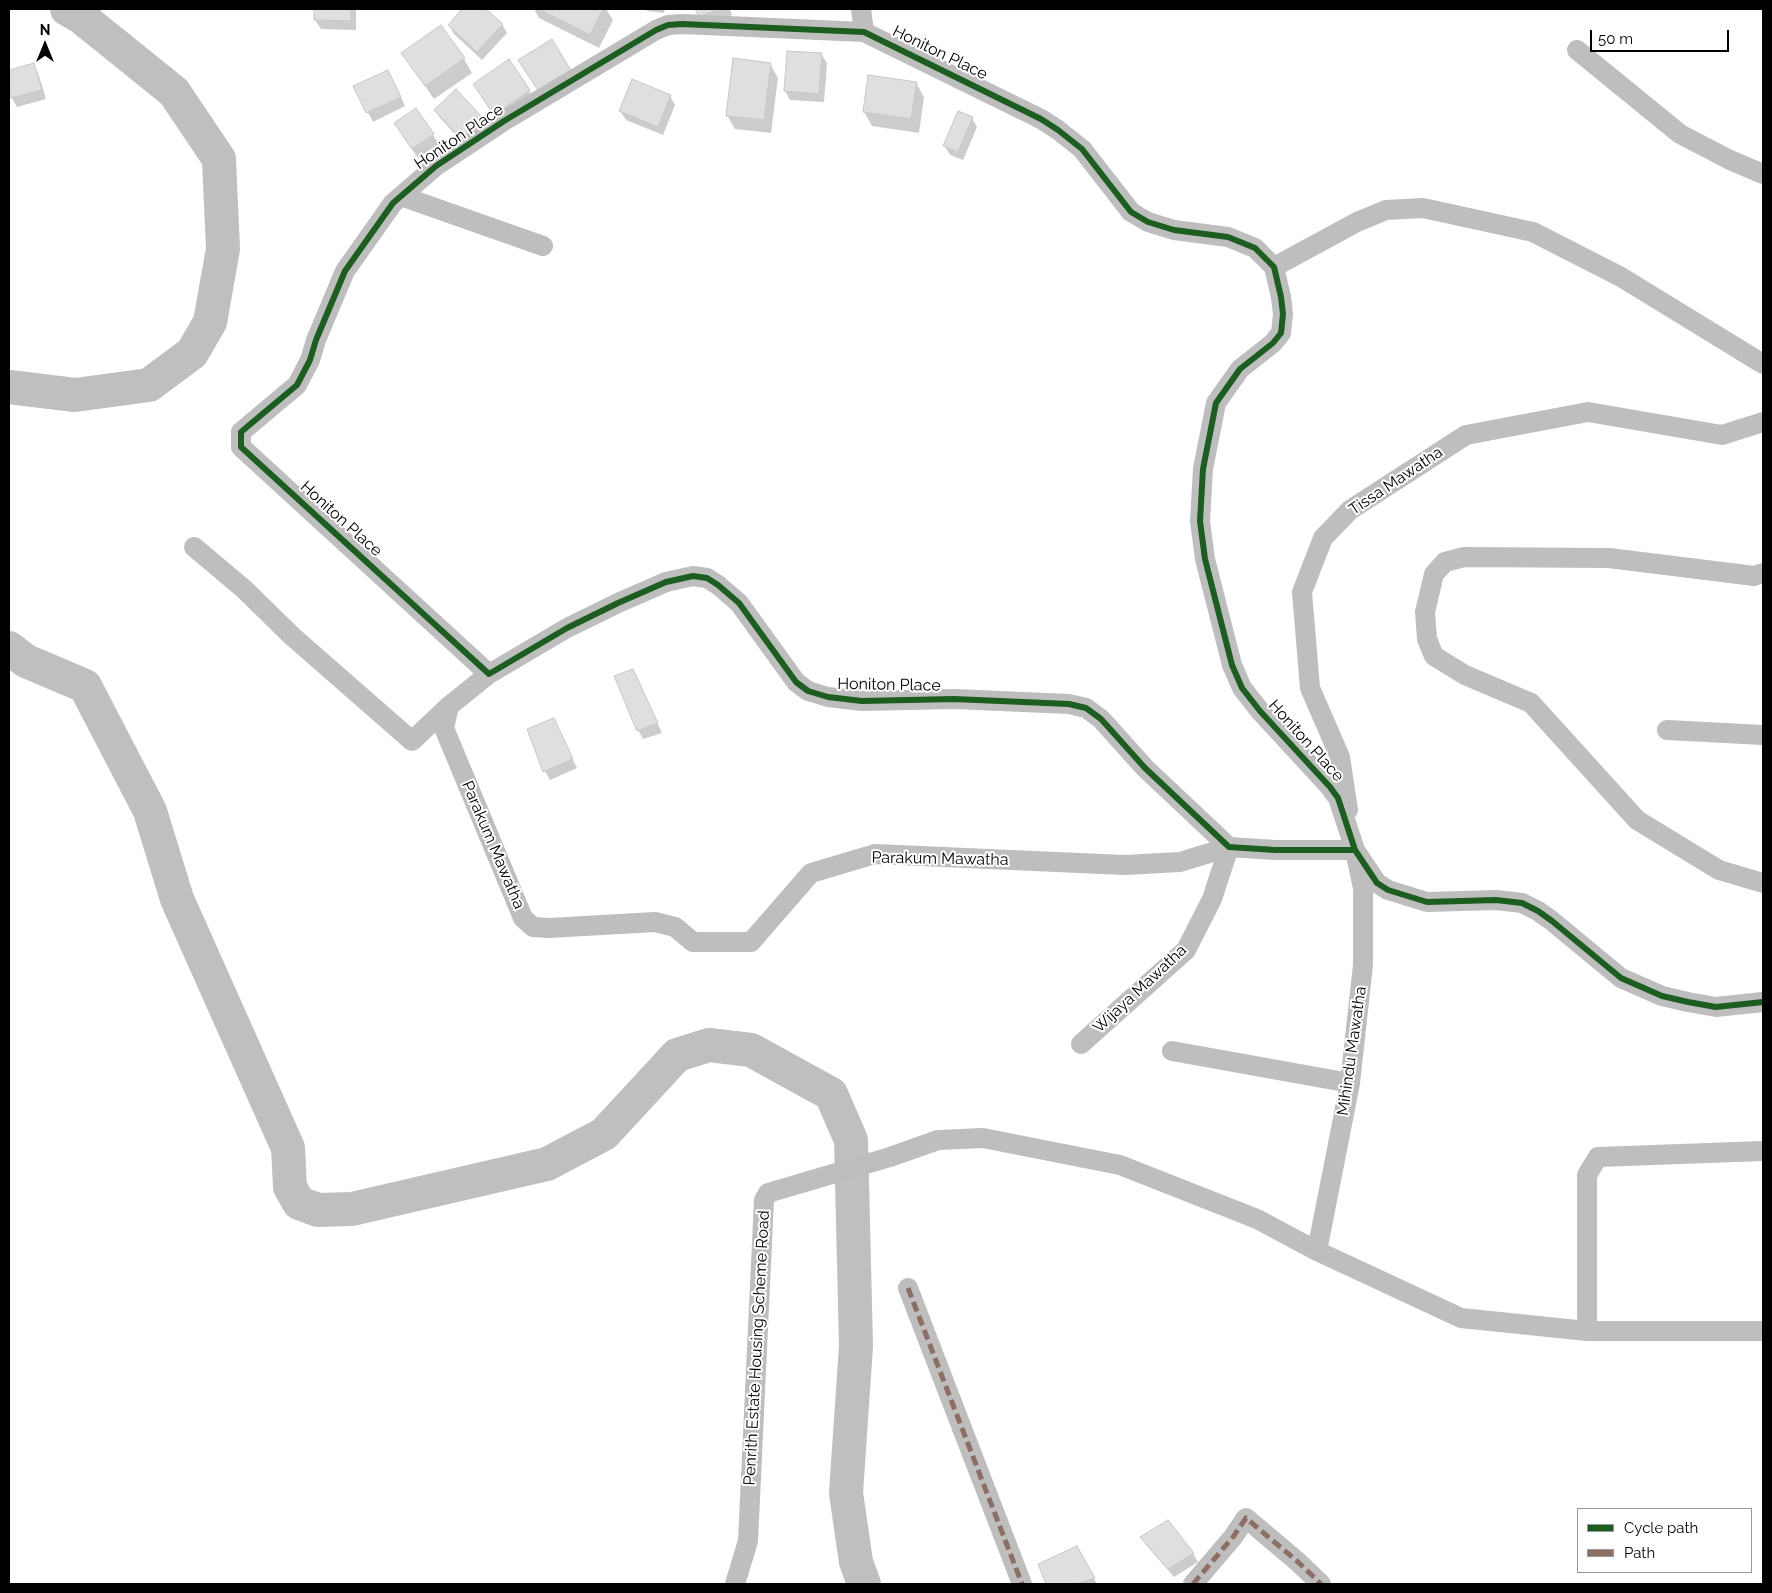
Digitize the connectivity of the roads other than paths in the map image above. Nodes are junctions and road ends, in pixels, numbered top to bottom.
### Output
1 (861, 9) edge
2 (864, 32) junction
3 (1577, 50) dead end
4 (1763, 174) edge
5 (401, 196) junction
6 (543, 246) dead end
7 (1274, 267) junction
8 (1763, 364) edge
9 (1763, 422) edge
10 (194, 547) dead end
11 (1763, 573) edge
12 (489, 674) junction
13 (449, 706) junction
14 (1667, 730) dead end
15 (1763, 735) edge
16 (1229, 847) junction
17 (1355, 850) junction
18 (1763, 883) edge
19 (1763, 1002) edge
20 (1081, 1044) dead end
21 (1172, 1051) dead end
22 (1350, 1083) junction
23 (1763, 1151) edge
24 (1317, 1251) junction
25 (908, 1288) dead end
26 (1587, 1331) junction
27 (1763, 1331) edge
28 (735, 1584) edge
29 (1022, 1584) edge
30 (1193, 1584) edge
31 (1321, 1584) edge

1 - 2 street
2 - 5 street, Honiton Place
2 - 7 street, Honiton Place
3 - 4 street
5 - 6 street
5 - 12 street, Honiton Place
7 - 8 street
7 - 17 street, Honiton Place
9 - 17 street, Tissa Mawatha
10 - 13 street
11 - 18 street
12 - 13 street
12 - 16 street, Honiton Place
13 - 16 street, Parakum Mawatha
14 - 15 street
16 - 17 street
16 - 20 street, Wijaya Mawatha
17 - 19 street, Honiton Place
17 - 22 street, Mihindu Mawatha
21 - 22 street
22 - 24 street, Mihindu Mawatha
23 - 26 street
24 - 26 street, Penrith Estate Housing Scheme Road
24 - 28 street, Penrith Estate Housing Scheme Road
25 - 29 street
26 - 27 street, Penrith Estate Housing Scheme Road
30 - 31 street

